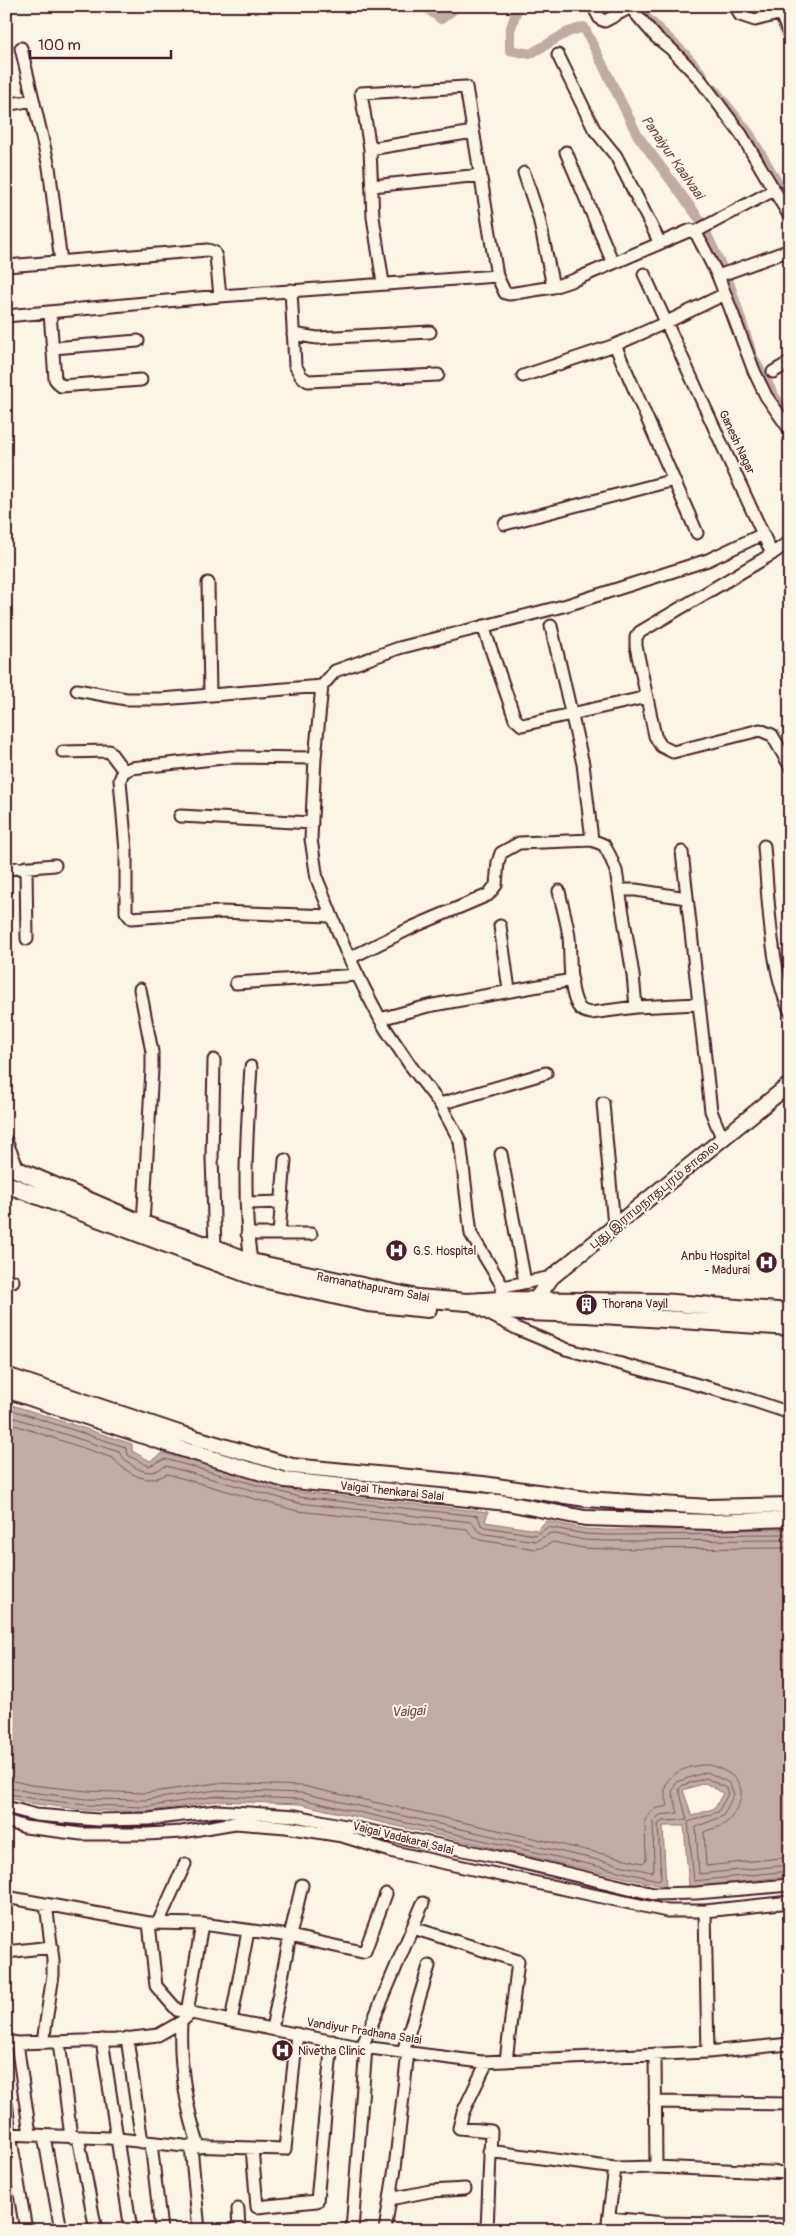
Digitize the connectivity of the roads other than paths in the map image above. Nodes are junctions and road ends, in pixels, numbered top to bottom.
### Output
1 (593, 6) edge
2 (736, 6) edge
3 (632, 7) edge
4 (785, 12) edge
5 (790, 37) edge
6 (21, 48) dead end
7 (558, 55) dead end
8 (33, 100) junction
9 (6, 105) edge
10 (473, 132) junction
11 (370, 149) junction
12 (566, 152) dead end
13 (524, 173) dead end
14 (481, 175) junction
15 (372, 186) junction
16 (774, 190) junction
17 (790, 217) edge
18 (698, 231) junction
19 (660, 243) junction
20 (790, 250) edge
21 (61, 262) junction
22 (613, 263) junction
23 (6, 266) edge
24 (644, 274) dead end
25 (724, 274) junction
26 (497, 276) junction
27 (383, 283) junction
28 (553, 287) junction
29 (290, 290) junction
30 (725, 294) junction
31 (220, 296) junction
32 (50, 313) junction
33 (6, 316) edge
34 (667, 322) junction
35 (430, 332) dead end
36 (293, 334) junction
37 (138, 341) dead end
38 (615, 344) junction
39 (53, 348) junction
40 (790, 362) edge
41 (773, 372) dead end
42 (438, 375) dead end
43 (523, 376) dead end
44 (141, 380) dead end
45 (790, 430) edge
46 (674, 480) junction
47 (506, 524) dead end
48 (697, 533) dead end
49 (763, 534) junction
50 (790, 541) edge
51 (772, 554) junction
52 (208, 583) dead end
53 (483, 626) junction
54 (551, 626) dead end
55 (322, 686) junction
56 (77, 690) dead end
57 (210, 694) junction
58 (647, 697) junction
59 (572, 713) junction
60 (63, 752) dead end
61 (315, 758) junction
62 (790, 766) edge
63 (124, 771) junction
64 (180, 816) dead end
65 (312, 823) junction
66 (592, 840) junction
67 (764, 846) dead end
68 (682, 852) dead end
69 (55, 865) dead end
70 (26, 867) junction
71 (6, 868) edge
72 (559, 890) dead end
73 (620, 890) junction
74 (686, 898) junction
75 (331, 916) junction
76 (500, 926) dead end
77 (27, 939) dead end
78 (350, 958) junction
79 (358, 975) junction
80 (572, 980) junction
81 (236, 983) dead end
82 (140, 989) dead end
83 (509, 990) junction
84 (698, 1004) junction
85 (636, 1007) junction
86 (790, 1011) edge
87 (380, 1019) junction
88 (214, 1060) dead end
89 (251, 1067) dead end
90 (546, 1073) dead end
91 (790, 1084) edge
92 (604, 1103) dead end
93 (440, 1104) junction
94 (6, 1140) edge
95 (723, 1140) junction
96 (501, 1154) dead end
97 (285, 1160) dead end
98 (14, 1167) edge
99 (12, 1187) edge
100 (282, 1202) junction
101 (246, 1203) junction
102 (143, 1224) junction
103 (614, 1226) junction
104 (247, 1234) junction
105 (279, 1234) junction
106 (310, 1234) dead end
107 (216, 1248) junction
108 (251, 1262) junction
109 (552, 1277) junction
110 (525, 1282) junction
111 (501, 1293) junction
112 (467, 1302) junction
113 (530, 1306) junction
114 (483, 1310) junction
115 (790, 1312) edge
116 (790, 1327) edge
117 (6, 1375) edge
118 (6, 1390) edge
119 (790, 1413) edge
120 (790, 1506) edge
121 (790, 1519) edge
122 (6, 1807) edge
123 (6, 1821) edge
124 (185, 1864) dead end
125 (302, 1885) dead end
126 (790, 1885) edge
127 (386, 1894) dead end
128 (682, 1894) junction
129 (6, 1897) edge
130 (790, 1902) edge
131 (424, 1903) dead end
132 (46, 1904) junction
133 (683, 1911) junction
134 (705, 1912) junction
135 (154, 1923) junction
136 (202, 1924) junction
137 (413, 1928) junction
138 (248, 1931) junction
139 (290, 1936) junction
140 (52, 1947) junction
141 (6, 1952) edge
142 (429, 1966) dead end
143 (187, 2016) junction
144 (231, 2021) junction
145 (272, 2029) junction
146 (297, 2034) junction
147 (128, 2038) junction
148 (102, 2040) junction
149 (332, 2041) junction
150 (12, 2042) edge
151 (43, 2042) junction
152 (59, 2042) junction
153 (790, 2044) edge
154 (364, 2047) junction
155 (406, 2052) junction
156 (708, 2052) junction
157 (655, 2054) junction
158 (506, 2061) junction
159 (487, 2062) junction
160 (6, 2102) edge
161 (655, 2102) junction
162 (790, 2104) edge
163 (8, 2134) edge
164 (30, 2134) junction
165 (44, 2136) junction
166 (75, 2137) junction
167 (116, 2139) junction
168 (146, 2142) junction
169 (195, 2147) junction
170 (252, 2148) junction
171 (489, 2150) junction
172 (656, 2167) junction
173 (615, 2168) junction
174 (790, 2173) edge
175 (465, 2188) dead end
176 (390, 2199) junction
177 (238, 2209) dead end
178 (608, 2224) edge
179 (790, 2225) edge
180 (658, 2226) edge
181 (707, 2227) edge
182 (768, 2227) edge
183 (26, 2230) edge
184 (60, 2230) edge
185 (96, 2230) edge
186 (131, 2230) edge
187 (161, 2230) edge
188 (199, 2230) edge
189 (240, 2230) edge
190 (352, 2230) edge
191 (385, 2230) edge
192 (487, 2230) edge

1 - 3 street
2 - 4 street
3 - 16 street
4 - 5 street
6 - 8 street
7 - 19 street
8 - 9 street
8 - 21 street
10 - 11 street
10 - 11 street
10 - 14 street
11 - 15 street
12 - 22 street
13 - 28 street
14 - 15 street
14 - 26 street
15 - 27 street
16 - 17 street
16 - 18 street
18 - 19 street
18 - 25 street
19 - 22 street
20 - 25 street
21 - 23 street
21 - 31 street
22 - 28 street
24 - 34 street, Ganesh Nagar
25 - 30 street
26 - 27 street
26 - 28 street
27 - 29 street
29 - 31 street
29 - 36 street
30 - 34 street
30 - 45 street
31 - 32 street
32 - 33 street
32 - 39 street
34 - 38 street
34 - 49 street, Ganesh Nagar
35 - 36 street
36 - 42 street
37 - 39 street
38 - 43 street
38 - 46 street
39 - 44 street
40 - 41 street
46 - 47 street
46 - 48 street
49 - 51 street, Ganesh Nagar
49 - 53 street
50 - 51 street
51 - 58 street
52 - 57 street
53 - 55 street
53 - 59 street
54 - 59 street
55 - 57 street
55 - 61 street
56 - 57 street
58 - 59 street
58 - 62 street
59 - 66 street
60 - 63 street
61 - 63 street
61 - 65 street
63 - 75 street
64 - 65 street
65 - 75 street
66 - 73 street
66 - 78 street
67 - 86 street
68 - 74 street
69 - 70 street
70 - 71 street
70 - 77 street
72 - 80 street
73 - 74 street
73 - 85 street
74 - 84 street
75 - 78 street
76 - 83 street
78 - 79 street
79 - 81 street
79 - 87 street
80 - 83 street
80 - 85 street
82 - 102 street
83 - 87 street
84 - 85 street
84 - 95 street
87 - 93 street
88 - 107 street
89 - 101 street
90 - 93 street
91 - 95 main road, புது இராமநாதபுரம் சாலை
92 - 103 street
93 - 111 street
94 - 98 street
95 - 103 main road, புது இராமநாதபுரம் சாலை
96 - 110 street
97 - 100 street
98 - 99 street
98 - 102 highway, Ramanathapuram Salai
99 - 114 highway, Ramanathapuram Salai
100 - 101 street
100 - 105 street
101 - 104 street
102 - 107 highway, Ramanathapuram Salai
103 - 109 main road, புது இராமநாதபுரம் சாலை
104 - 105 street
104 - 108 street
105 - 106 street
107 - 108 highway, Ramanathapuram Salai
108 - 112 highway, Ramanathapuram Salai
109 - 110 street
109 - 113 main road, புது இராமநாதபுரம் சாலை
110 - 111 street
111 - 112 highway, Ramanathapuram Salai
111 - 113 highway, Ramanathapuram Salai
112 - 114 street
113 - 114 highway, Ramanathapuram Salai
113 - 115 highway, Ramanathapuram Salai
113 - 116 highway, Ramanathapuram Salai
114 - 119 street
117 - 120 main road, Vaigai Thenkarai Salai
118 - 121 main road, Vaigai Thenkarai Salai
122 - 128 street, Vaigai Vadakarai Salai
123 - 133 street, Vaigai Vadakarai Salai
124 - 135 street
125 - 139 street
126 - 128 street, Vaigai Vadakarai Salai
127 - 139 street
128 - 133 street
129 - 132 street
130 - 134 street, Vaigai Vadakarai Salai
131 - 137 street
132 - 135 street
132 - 140 street
133 - 134 street, Vaigai Vadakarai Salai
134 - 156 street
135 - 136 street
135 - 143 street, Vandiyur Pradhana Salai
136 - 138 street
136 - 143 street
137 - 154 street
137 - 158 street
138 - 139 street
138 - 144 street
139 - 145 street
140 - 141 street
140 - 151 street
142 - 155 street
143 - 144 street, Vandiyur Pradhana Salai
143 - 147 street
143 - 169 street
144 - 145 street, Vandiyur Pradhana Salai
145 - 146 street, Vandiyur Pradhana Salai
146 - 149 street, Vandiyur Pradhana Salai
146 - 170 street
147 - 148 street
147 - 168 street
148 - 152 street
148 - 167 street
149 - 154 street, Vandiyur Pradhana Salai
149 - 170 street
150 - 151 street
150 - 164 street
151 - 152 street
152 - 166 street
153 - 156 street, Vandiyur Pradhana Salai
154 - 155 street, Vandiyur Pradhana Salai
154 - 190 street
155 - 159 street, Vandiyur Pradhana Salai
155 - 176 street
156 - 157 street, Vandiyur Pradhana Salai
157 - 158 street, Vandiyur Pradhana Salai
157 - 161 street
158 - 159 street, Vandiyur Pradhana Salai
159 - 171 street
160 - 163 street
161 - 162 street
161 - 172 street
163 - 164 street
163 - 183 street
164 - 165 street
165 - 166 street
165 - 184 street
166 - 167 street
166 - 185 street
167 - 168 street
167 - 186 street
168 - 169 street
168 - 187 street
169 - 170 street
169 - 188 street
171 - 173 street
171 - 192 street
172 - 173 street
172 - 174 street
173 - 178 street
175 - 176 street
176 - 191 street
177 - 189 street
178 - 180 street
179 - 182 street
180 - 181 street
181 - 182 street

